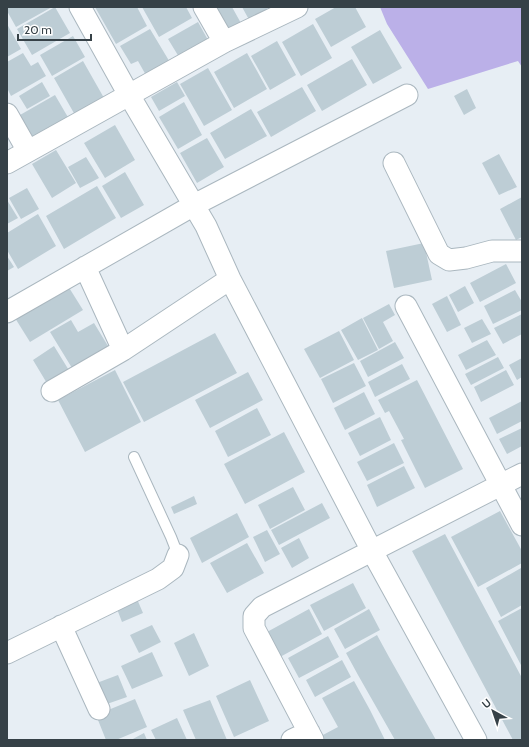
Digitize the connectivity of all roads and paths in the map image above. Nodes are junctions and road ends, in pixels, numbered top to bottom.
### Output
1 (80, 7) edge
2 (204, 7) edge
3 (296, 7) edge
4 (224, 42) junction
5 (129, 95) junction
6 (407, 95) dead end
7 (7, 114) edge
8 (28, 150) junction
9 (7, 163) edge
10 (394, 163) dead end
11 (194, 205) junction
12 (522, 251) edge
13 (84, 267) junction
14 (230, 279) junction
15 (406, 306) dead end
16 (7, 312) edge
17 (123, 350) junction
18 (52, 391) dead end
19 (134, 457) dead end
20 (522, 474) edge
21 (501, 484) junction
22 (522, 524) edge
23 (372, 550) junction
24 (178, 555) joint
25 (61, 626) junction
26 (7, 653) edge
27 (99, 709) dead end
28 (305, 737) edge
29 (476, 740) edge

1 - 5 street
2 - 4 street
3 - 4 street
4 - 5 street
5 - 8 street
5 - 11 street
6 - 11 street
7 - 8 street
8 - 9 street
10 - 12 street
11 - 13 street
11 - 14 street
13 - 16 street
13 - 17 street
14 - 17 street
14 - 23 street
15 - 21 street
17 - 18 street
19 - 24 lane
20 - 21 street
21 - 22 street
21 - 23 street
23 - 28 street
23 - 29 street
24 - 25 street
25 - 26 street
25 - 27 street

